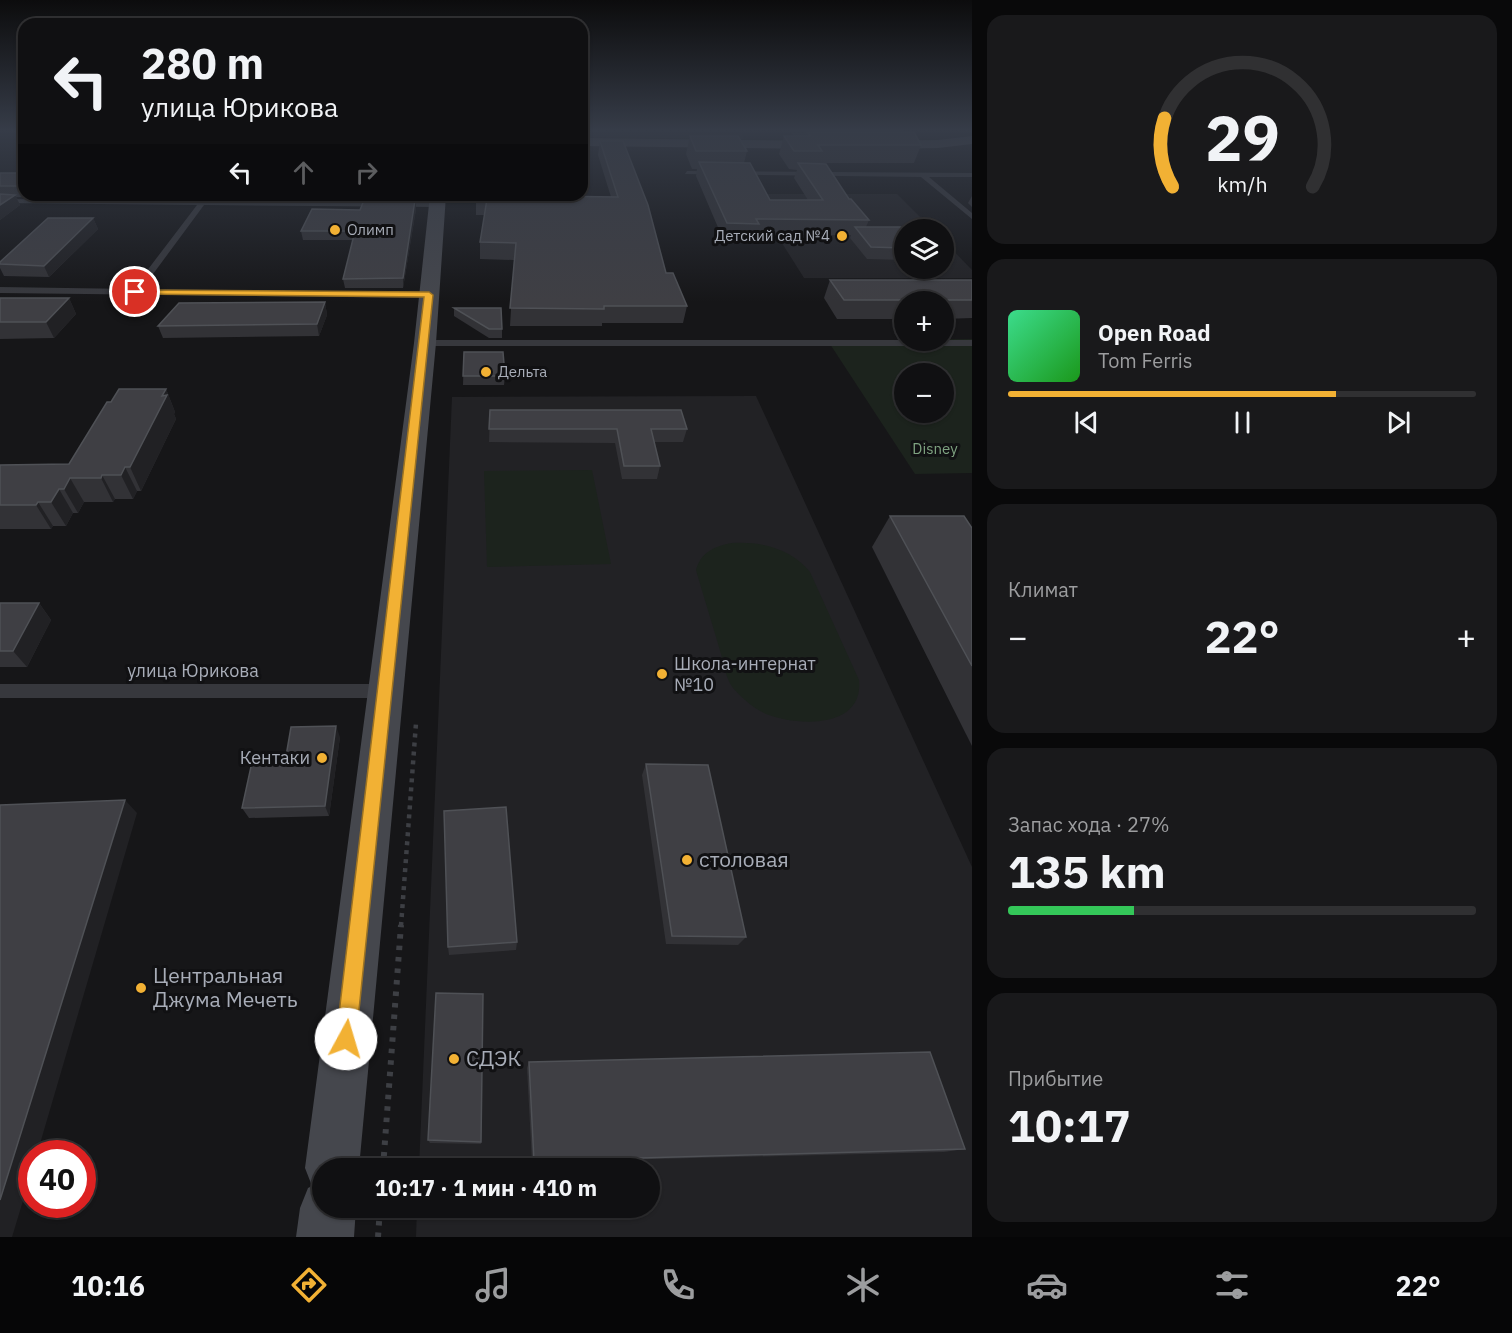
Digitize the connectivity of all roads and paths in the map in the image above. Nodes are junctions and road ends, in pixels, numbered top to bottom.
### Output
1 (937, 187) edge
2 (0, 201) edge
3 (320, 201) edge
4 (437, 201) edge
5 (203, 202) junction
6 (972, 217) edge
7 (0, 290) edge
8 (135, 292) junction
9 (429, 295) junction
10 (424, 343) junction
11 (972, 343) edge
12 (0, 691) edge
13 (385, 691) junction
14 (333, 1158) edge
15 (327, 1218) edge
16 (379, 1218) edge
17 (325, 1237) edge
18 (378, 1237) edge

1 - 6 lane
2 - 5 lane
3 - 5 lane
4 - 9 street
5 - 8 lane
7 - 8 lane
8 - 9 lane
9 - 10 street
10 - 11 lane
10 - 13 street
12 - 13 lane, улица Юрикова
13 - 14 street
15 - 17 street
16 - 18 path

